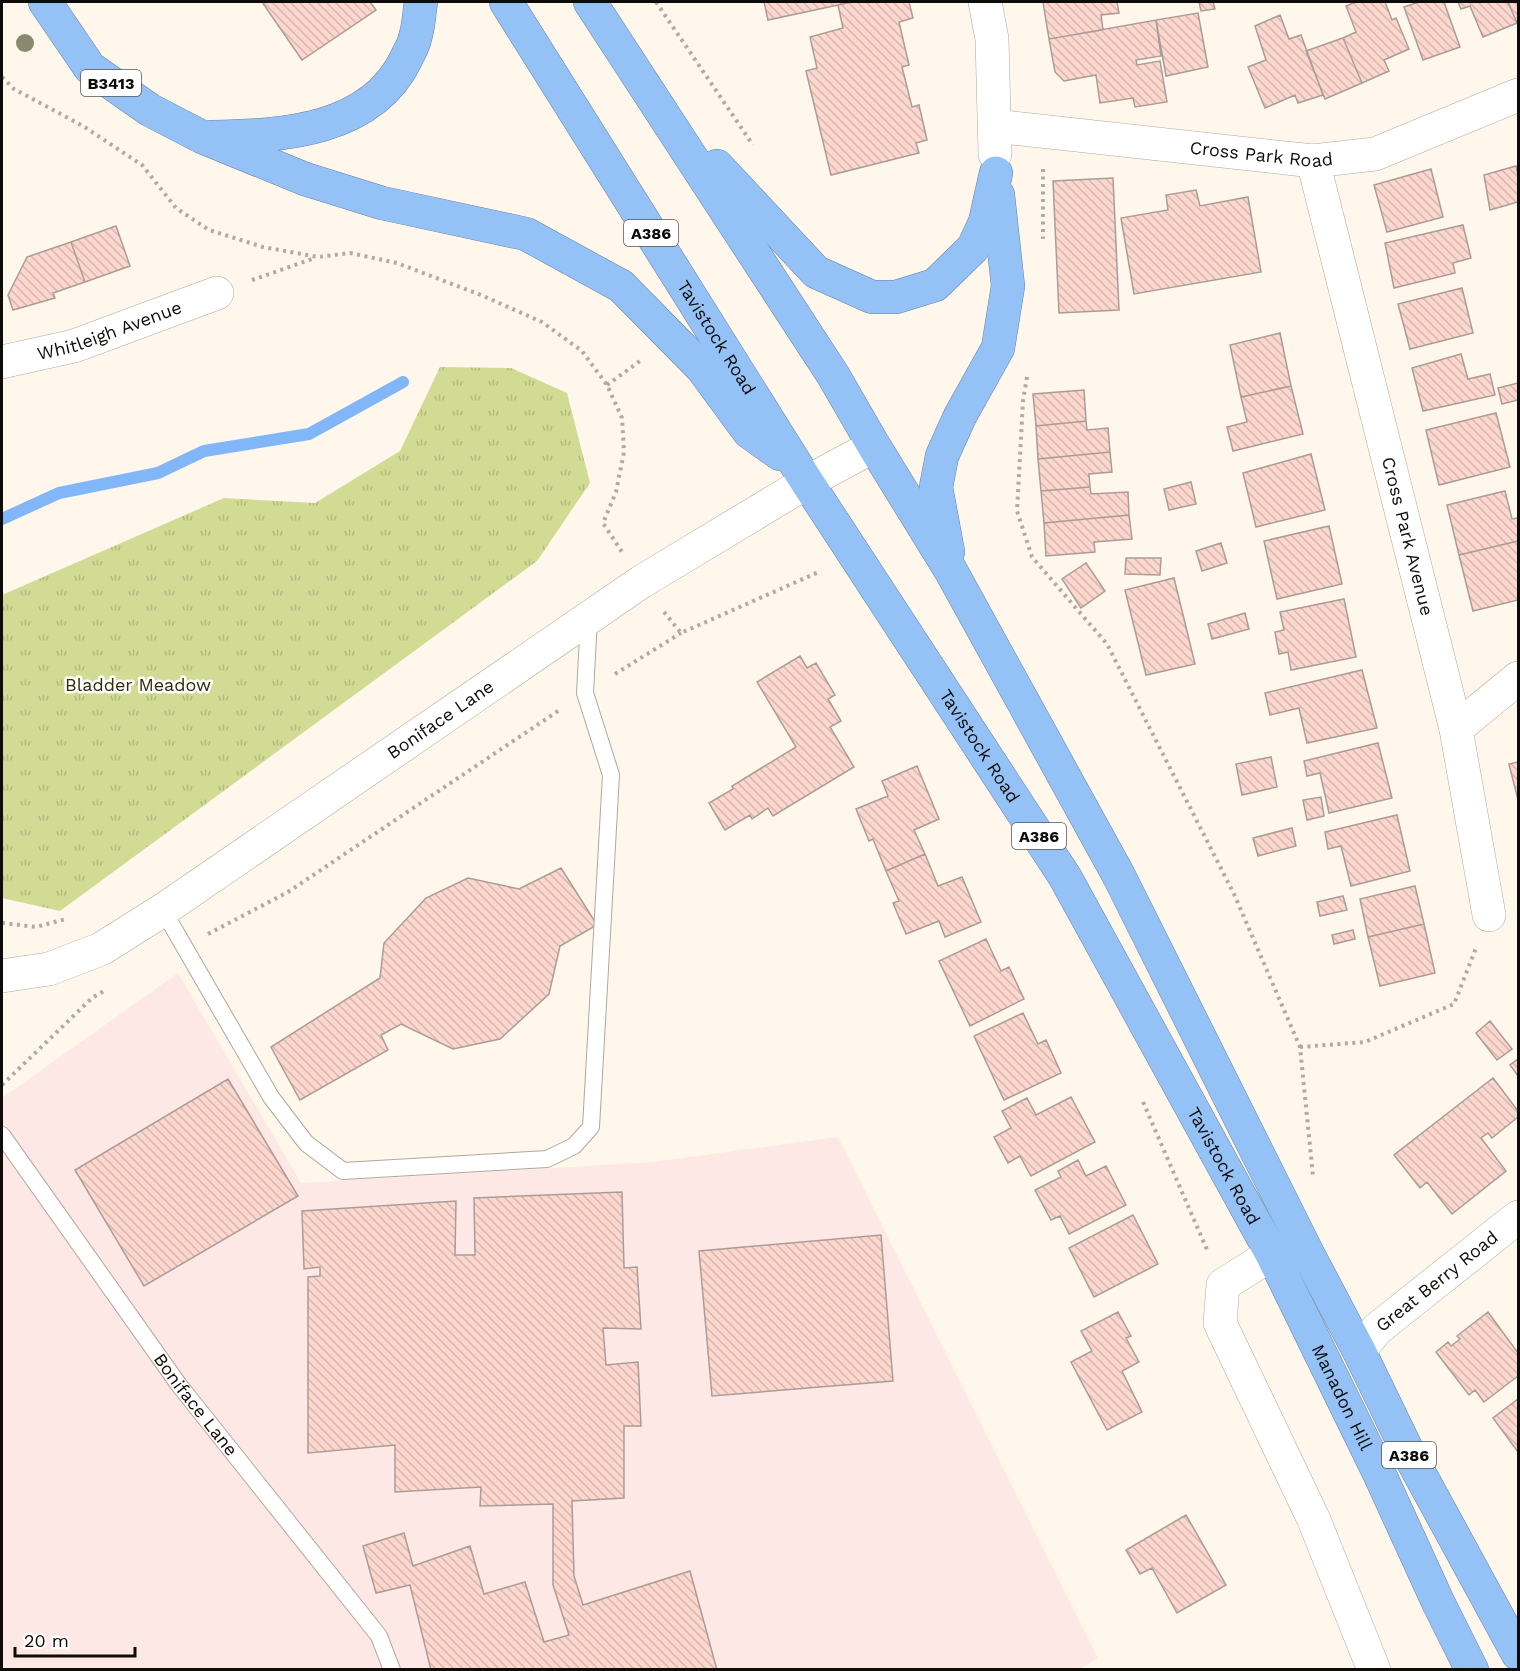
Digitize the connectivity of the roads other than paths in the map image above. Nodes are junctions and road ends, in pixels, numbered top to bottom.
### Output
1 (45, 2) edge
2 (421, 2) edge
3 (506, 2) edge
4 (590, 2) edge
5 (985, 2) edge
6 (647, 89) junction
7 (1518, 95) edge
8 (202, 137) junction
9 (995, 151) junction
10 (1313, 161) junction
11 (217, 293) road end
12 (2, 362) edge
13 (874, 446) junction
14 (802, 473) junction
15 (951, 572) junction
16 (589, 619) junction
17 (1518, 678) edge
18 (1456, 729) junction
19 (163, 910) junction
20 (1489, 915) road end
21 (2, 976) edge
22 (2, 1135) edge
23 (1518, 1216) edge
24 (1307, 1252) joint
25 (1272, 1254) junction
26 (1359, 1351) junction
27 (1518, 1654) edge
28 (392, 1670) edge
29 (1374, 1670) edge
30 (1472, 1670) edge

1 - 8 highway, B3413
2 - 8 highway
3 - 14 highway, Tavistock Road / A386
4 - 6 highway, Tavistock Road / A386
5 - 9 street
6 - 9 highway
6 - 13 highway, Tavistock Road / A386
7 - 10 street, Cross Park Road
8 - 14 highway
9 - 10 street, Cross Park Road
9 - 15 highway
10 - 18 street, Cross Park Avenue
11 - 12 street, Whitleigh Avenue
13 - 14 street, Boniface Lane
13 - 15 highway, Tavistock Road / A386
14 - 16 street, Boniface Lane
14 - 25 highway, Tavistock Road / A386
15 - 24 highway, Tavistock Road / A386
16 - 19 street, Boniface Lane
16 - 19 lane
17 - 18 street
18 - 20 street, Cross Park Avenue
19 - 21 street, Boniface Lane
22 - 28 lane, Boniface Lane
23 - 26 street, Great Berry Road
24 - 26 highway, Manadon Hill / A386
25 - 29 street
25 - 30 highway, Manadon Hill / A386
26 - 27 highway, Manadon Hill / A386

